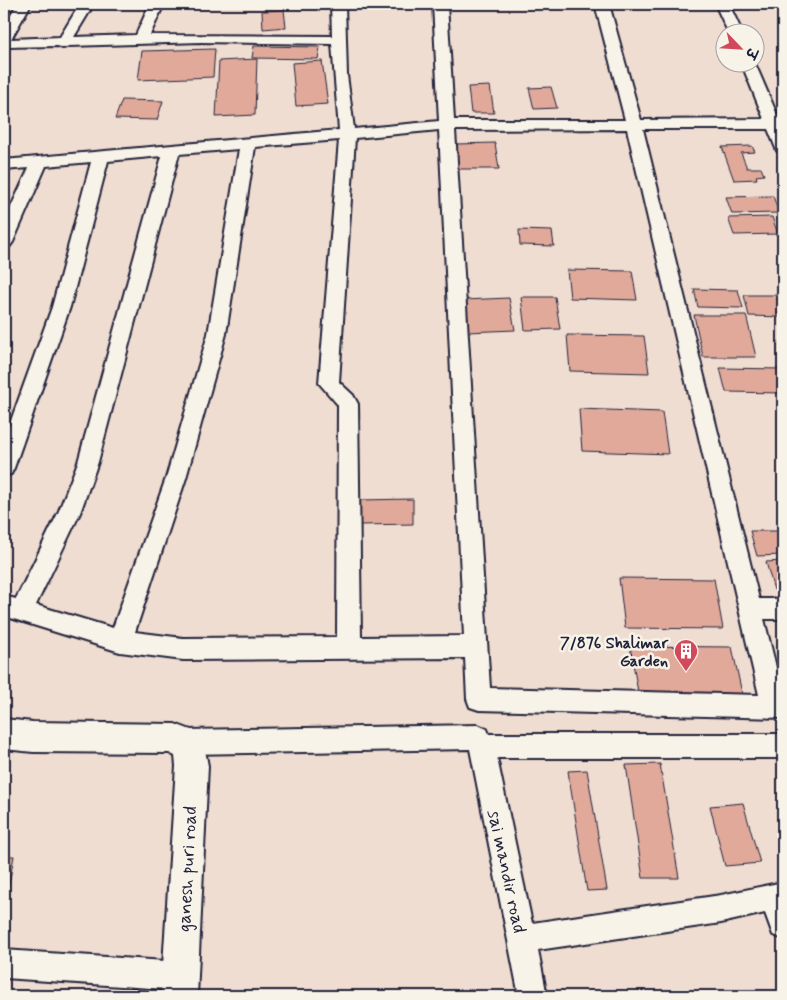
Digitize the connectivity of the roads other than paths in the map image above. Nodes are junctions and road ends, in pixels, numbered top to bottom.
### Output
1 (24, 4) edge
2 (87, 4) edge
3 (157, 4) edge
4 (338, 4) edge
5 (440, 4) edge
6 (602, 4) edge
7 (722, 4) edge
8 (730, 22) edge
9 (4, 38) edge
10 (141, 40) junction
11 (338, 40) junction
12 (4, 43) edge
13 (63, 44) junction
14 (753, 72) edge
15 (634, 124) junction
16 (779, 124) edge
17 (447, 125) junction
18 (347, 135) junction
19 (248, 142) junction
20 (783, 147) edge
21 (172, 149) junction
22 (101, 156) junction
23 (40, 162) junction
24 (4, 165) edge
25 (4, 242) edge
26 (4, 468) edge
27 (12, 609) edge
28 (751, 609) junction
29 (783, 609) edge
30 (120, 641) junction
31 (477, 647) junction
32 (348, 648) junction
33 (779, 707) edge
34 (4, 734) edge
35 (186, 742) junction
36 (482, 746) junction
37 (783, 746) edge
38 (778, 896) edge
39 (783, 924) edge
40 (522, 938) junction
41 (4, 964) edge
42 (179, 986) edge
43 (533, 996) edge

1 - 9 street
2 - 13 street
3 - 10 street
4 - 11 street
5 - 17 street
6 - 15 street
7 - 8 street
10 - 11 street
10 - 13 street
11 - 18 street
12 - 13 street
14 - 16 street
15 - 16 street
15 - 17 street
15 - 28 street
16 - 20 street
17 - 18 street
17 - 31 street
18 - 19 street
18 - 32 street
19 - 21 street
19 - 30 street
21 - 22 street
21 - 27 street
22 - 23 street
22 - 26 street
23 - 24 street
23 - 25 street
27 - 30 street
28 - 29 street
28 - 33 street
30 - 32 street
31 - 32 street
31 - 33 street
34 - 35 street
35 - 36 street
35 - 42 street, ganesh puri road
36 - 37 street
36 - 40 street, sai mandir road
38 - 39 street
38 - 40 street
40 - 43 street, sai mandir road
41 - 42 street

